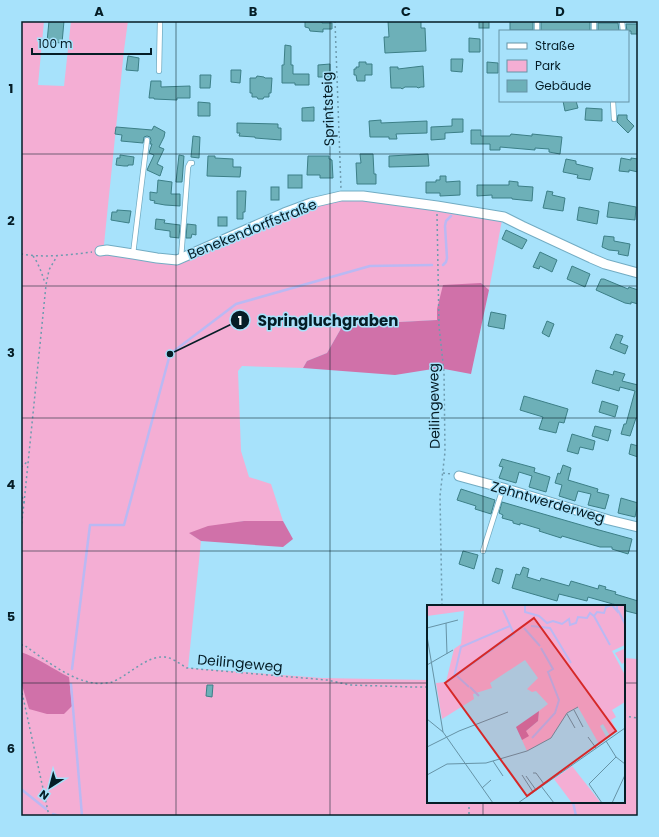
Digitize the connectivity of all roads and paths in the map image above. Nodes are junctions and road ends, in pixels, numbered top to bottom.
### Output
1 (160, 21) edge
2 (335, 21) edge
3 (158, 71) dead end
4 (613, 102) edge
5 (614, 119) dead end
6 (147, 140) dead end
7 (192, 163) dead end
8 (341, 196) junction
9 (437, 206) junction
10 (100, 251) joint
11 (21, 254) edge
12 (134, 254) junction
13 (32, 256) junction
14 (57, 256) junction
15 (181, 258) junction
16 (638, 273) edge
17 (46, 285) junction
18 (28, 461) junction
19 (21, 467) edge
20 (459, 476) dead end
21 (503, 488) junction
22 (21, 492) edge
23 (24, 503) junction
24 (638, 527) edge
25 (21, 529) edge
26 (483, 551) dead end
27 (442, 605) edge
28 (21, 645) edge
29 (427, 687) edge
30 (21, 688) edge
31 (625, 716) edge
32 (638, 718) edge
33 (469, 803) edge
34 (49, 816) edge
35 (469, 816) edge

1 - 3 lane
2 - 8 path, Sprintsteig
4 - 5 lane
6 - 12 lane
7 - 15 lane
8 - 9 street, Benekendorffstraße
8 - 15 street, Benekendorffstraße
9 - 16 street, Benekendorffstraße
9 - 27 path, Deilingeweg
10 - 12 street, Benekendorffstraße
10 - 14 path
11 - 13 path
12 - 15 street, Benekendorffstraße
13 - 14 path
13 - 17 path
14 - 17 path
17 - 18 path
18 - 19 path
18 - 23 path
20 - 21 street, Zehntwerderweg
21 - 24 street, Zehntwerderweg
21 - 26 lane
22 - 23 path
23 - 25 path
28 - 29 path, Deilingeweg
30 - 34 path
31 - 32 path
33 - 35 path

